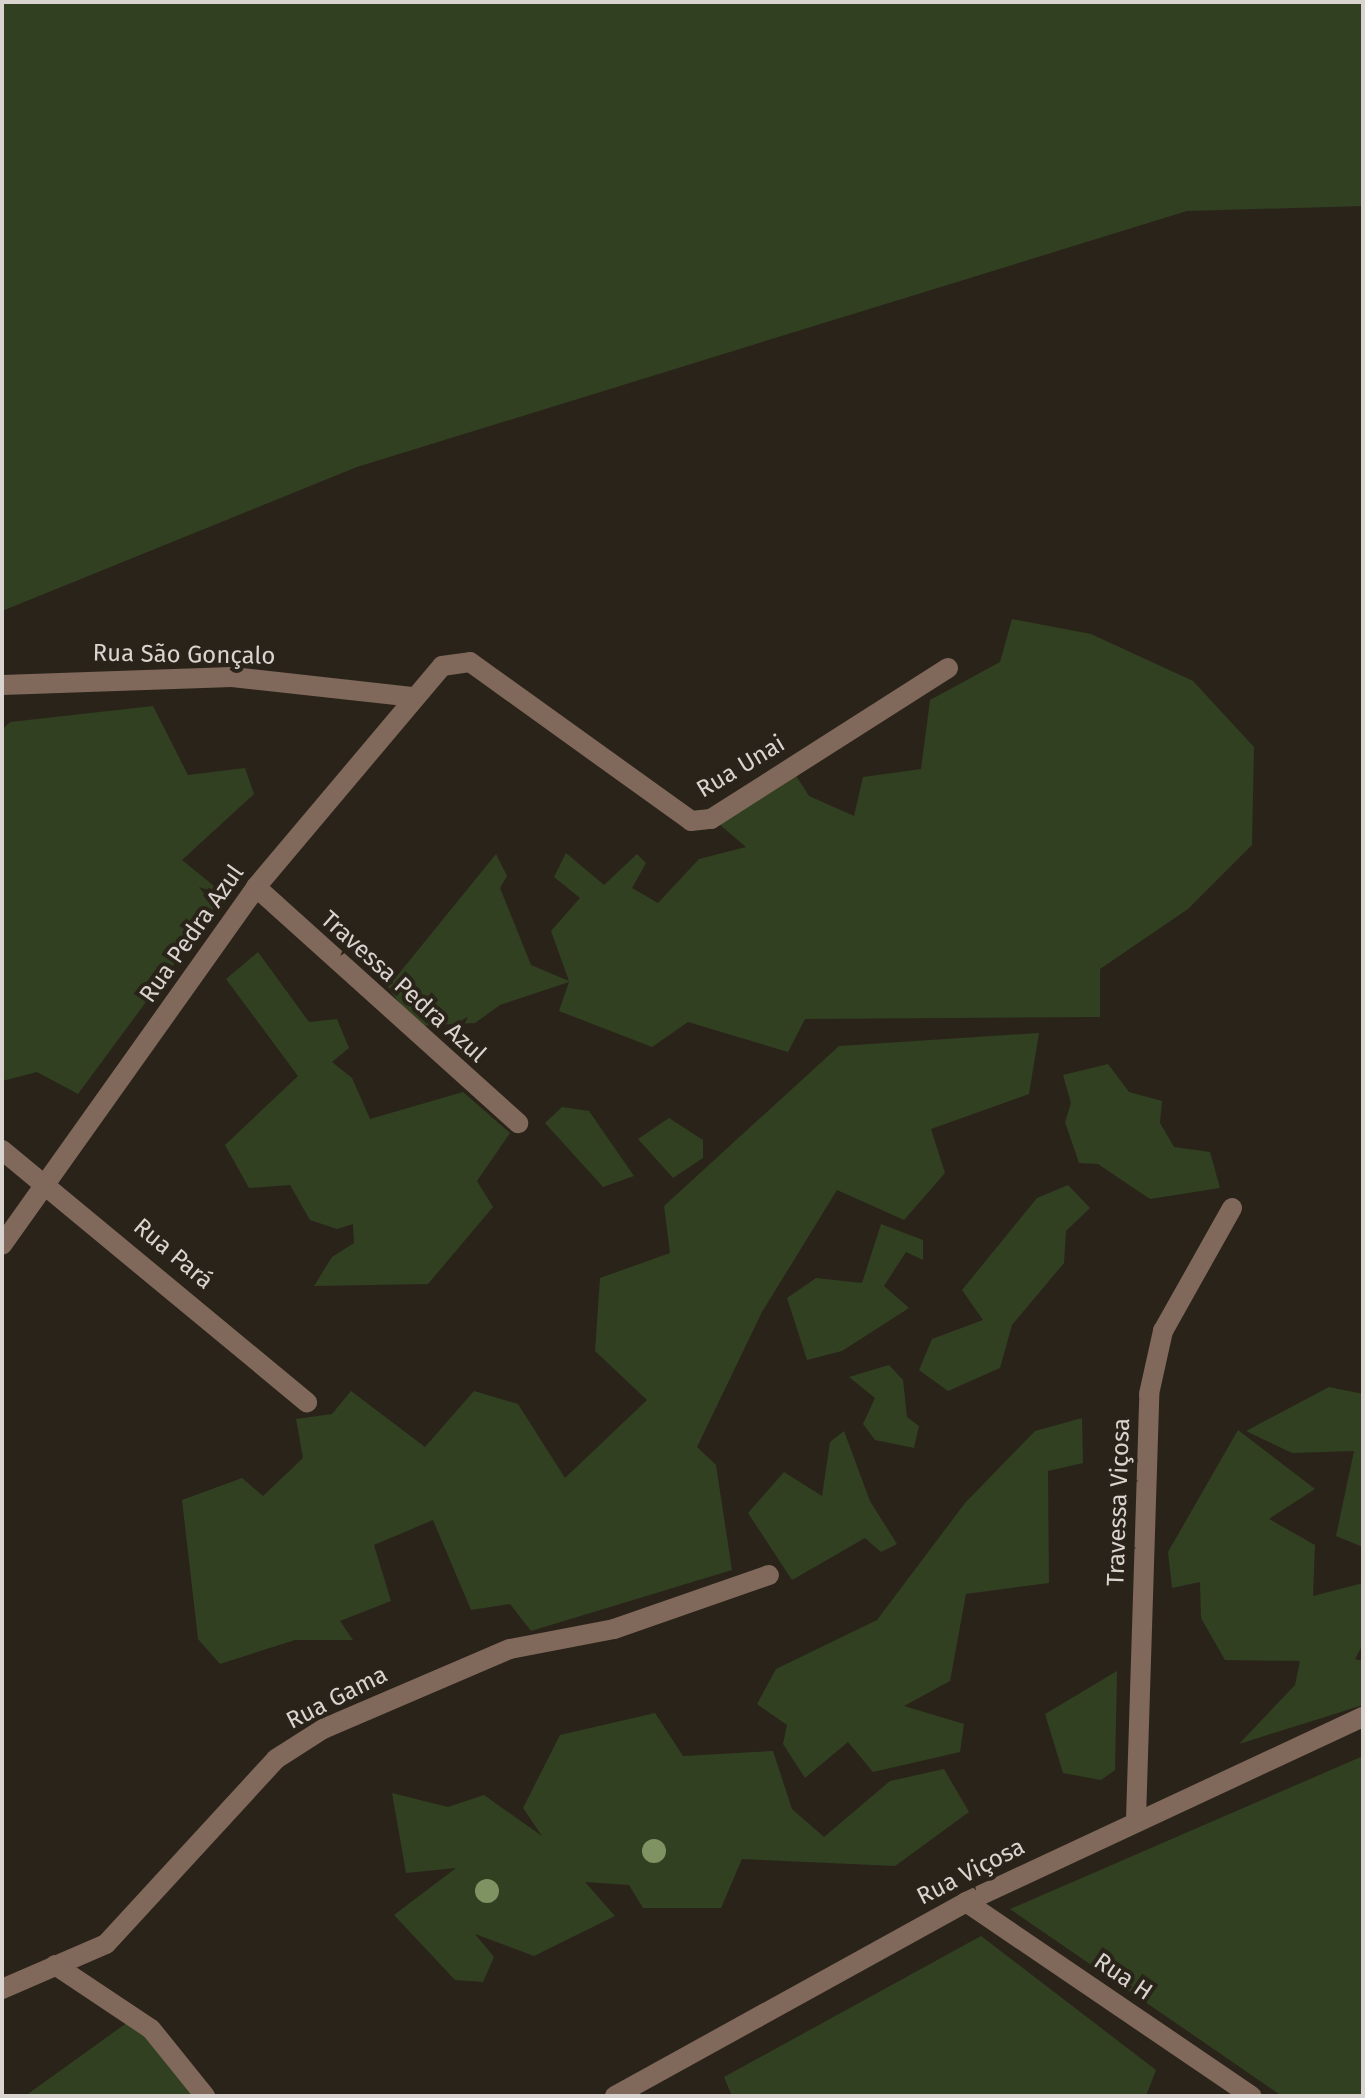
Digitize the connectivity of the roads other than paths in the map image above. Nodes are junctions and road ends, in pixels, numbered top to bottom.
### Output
1 (442, 666) joint
2 (948, 668) dead end
3 (2, 685) edge
4 (412, 697) junction
5 (256, 887) junction
6 (518, 1123) dead end
7 (2, 1150) edge
8 (51, 1183) junction
9 (1232, 1208) dead end
10 (2, 1245) edge
11 (307, 1402) dead end
12 (769, 1575) dead end
13 (1363, 1717) edge
14 (1136, 1819) junction
15 (966, 1902) junction
16 (55, 1965) junction
17 (2, 1989) edge
18 (205, 2096) edge
19 (615, 2096) edge
20 (1251, 2096) edge

1 - 2 street, Rua Unai
1 - 4 street, Rua Pedra Azul
3 - 4 street, Rua São Gonçalo
4 - 5 street, Rua Pedra Azul
5 - 6 street, Travessa Pedra Azul
5 - 8 street, Rua Pedra Azul
7 - 8 street, Rua Pará
8 - 10 street, Rua Pedra Azul
8 - 11 street, Rua Pará
9 - 14 street, Travessa Viçosa
12 - 16 street, Rua Gama
13 - 14 street, Rua Viçosa
14 - 15 street, Rua Viçosa
15 - 19 street, Rua Viçosa
15 - 20 street, Rua H
16 - 17 street, Rua Gama
16 - 18 street

